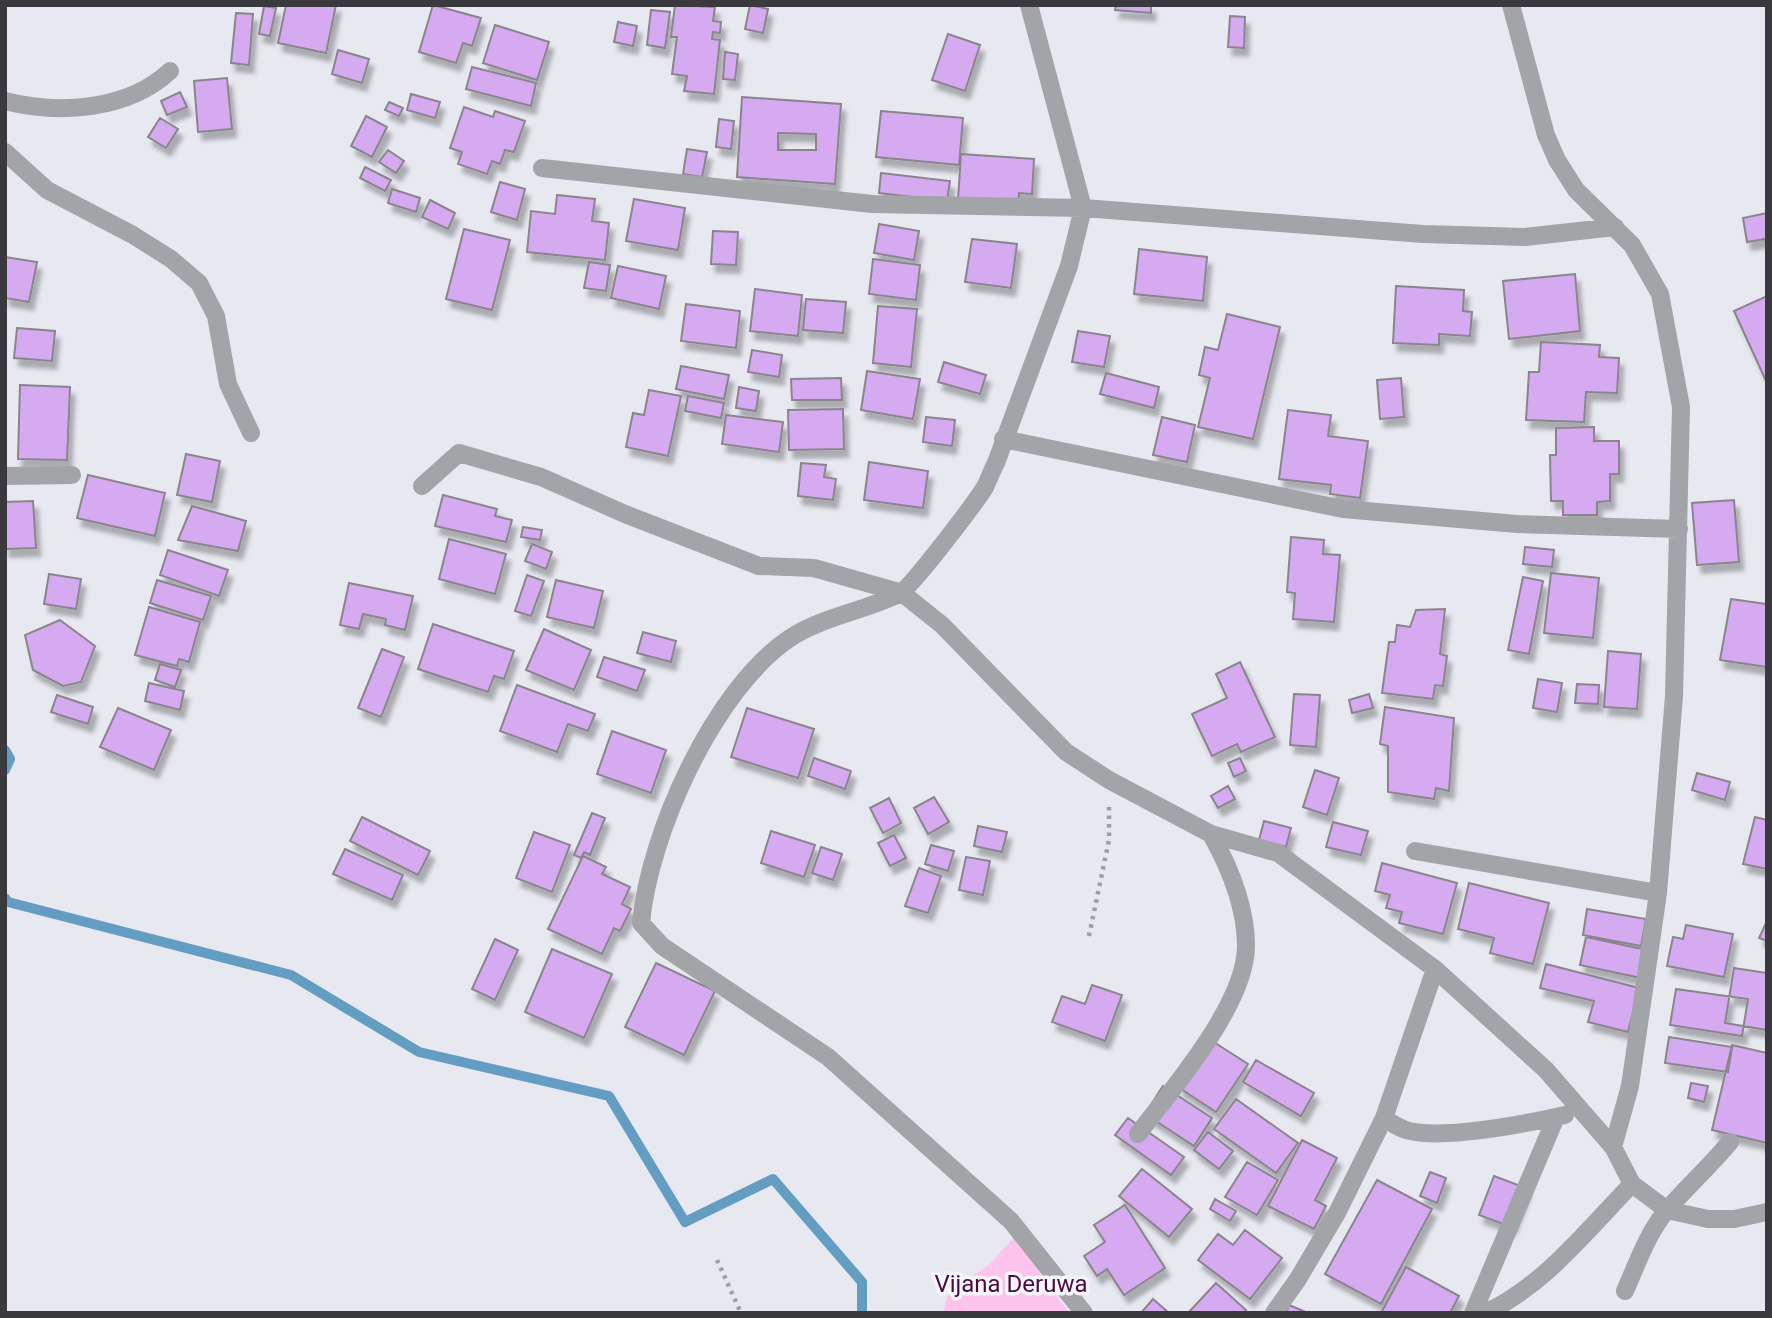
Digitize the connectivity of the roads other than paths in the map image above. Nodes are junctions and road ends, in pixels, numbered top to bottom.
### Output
1 (1029, 5) edge
2 (1511, 5) edge
3 (170, 71) dead end
4 (5, 101) edge
5 (6, 155) edge
6 (542, 168) dead end
7 (1083, 208) junction
8 (1615, 227) junction
9 (251, 433) dead end
10 (1003, 439) junction
11 (5, 475) edge
12 (72, 475) dead end
13 (422, 486) dead end
14 (1679, 529) junction
15 (902, 593) junction
16 (1211, 834) junction
17 (1415, 851) dead end
18 (1658, 893) junction
19 (1434, 969) junction
20 (1584, 1110) junction
21 (1556, 1116) junction
22 (1384, 1118) junction
23 (1138, 1134) dead end
24 (1730, 1142) dead end
25 (1613, 1147) junction
26 (1632, 1184) junction
27 (1667, 1210) junction
28 (1767, 1212) edge
29 (1625, 1291) dead end
30 (1084, 1313) edge
31 (1274, 1313) edge
32 (1472, 1313) edge
33 (1485, 1313) edge

1 - 7 street
2 - 8 street
3 - 4 street
5 - 9 street
6 - 7 street
7 - 8 street
7 - 10 street
8 - 14 street
10 - 14 street
10 - 15 street
11 - 12 street
13 - 15 street
14 - 18 street
15 - 16 street
15 - 30 street
16 - 19 street
16 - 23 street
17 - 18 street
18 - 25 street
19 - 20 street
19 - 22 street
20 - 21 street
20 - 25 street
21 - 22 street
21 - 32 street
22 - 31 street
24 - 27 street
25 - 26 street
26 - 27 street
26 - 33 street
27 - 28 street
27 - 29 street

